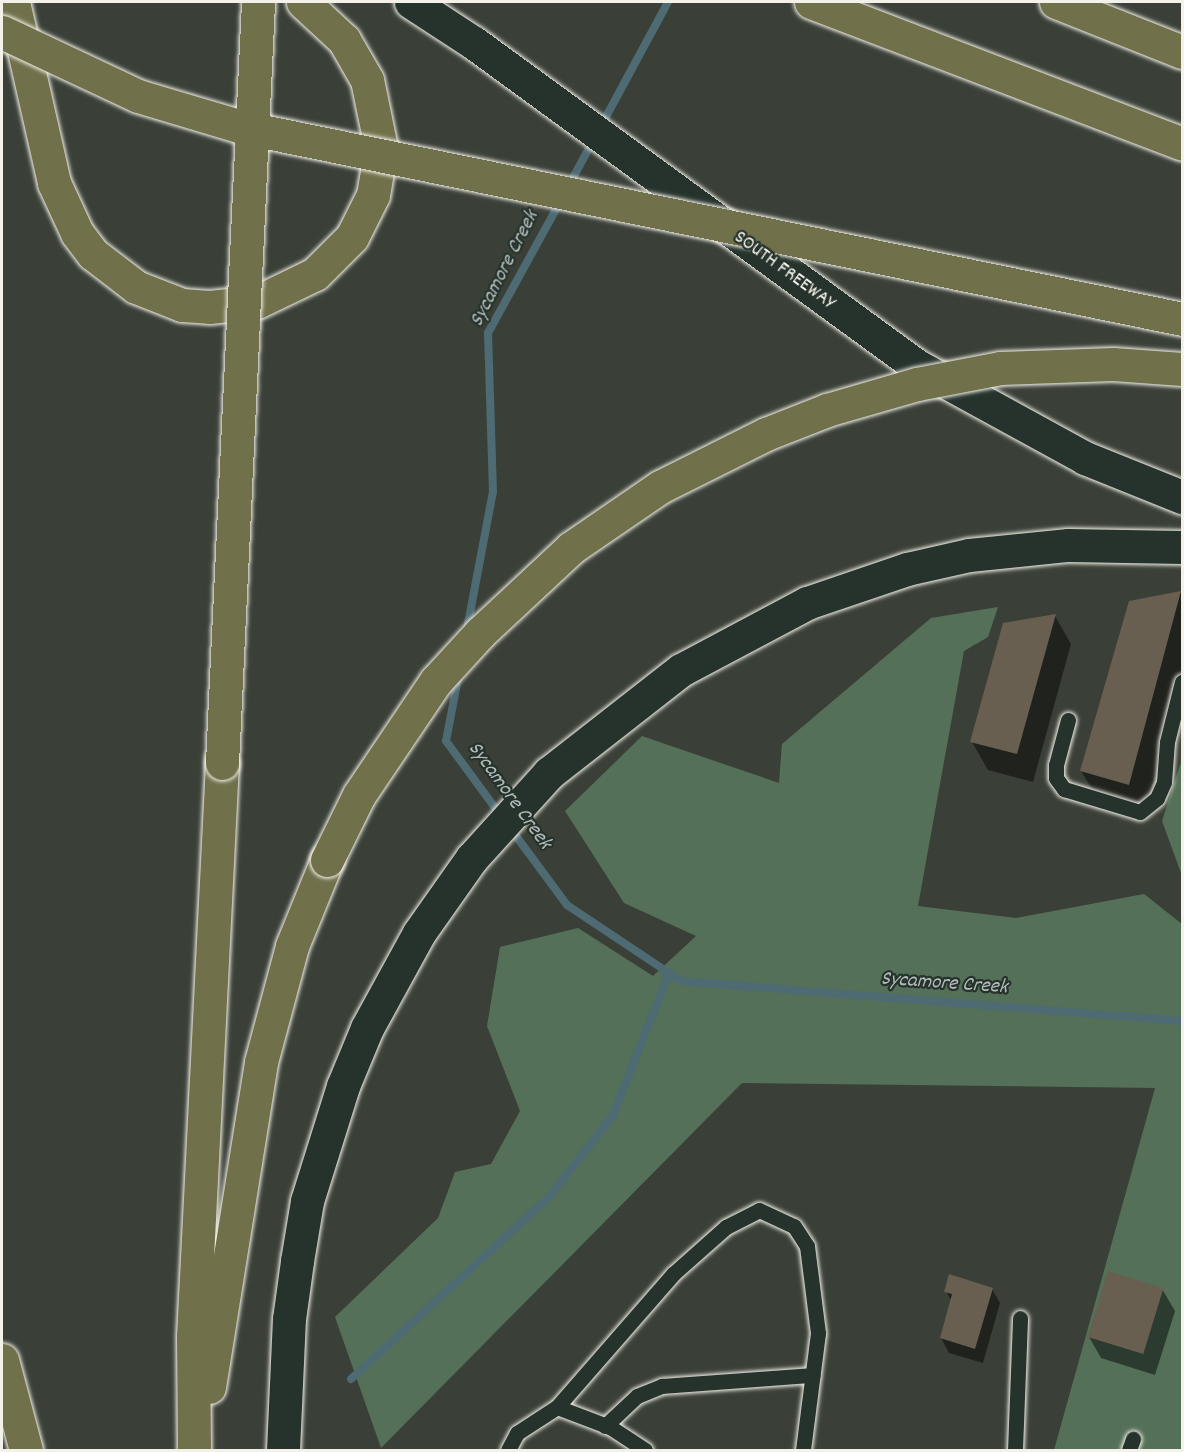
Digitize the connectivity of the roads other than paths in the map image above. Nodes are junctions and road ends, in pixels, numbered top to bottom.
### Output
1 (13, 2) edge
2 (258, 2) edge
3 (303, 2) edge
4 (411, 2) edge
5 (1056, 2) edge
6 (819, 5) edge
7 (2, 32) edge
8 (1182, 52) edge
9 (1182, 144) edge
10 (1182, 319) edge
11 (1182, 369) edge
12 (1182, 497) edge
13 (1182, 547) edge
14 (1182, 682) edge
15 (1068, 720) dead end
16 (1020, 1318) dead end
17 (2, 1360) edge
18 (813, 1375) junction
19 (557, 1407) junction
20 (605, 1426) junction
21 (26, 1450) edge
22 (196, 1450) edge
23 (283, 1450) edge
24 (508, 1450) edge
25 (645, 1450) edge
26 (803, 1450) edge
27 (1015, 1450) edge

1 - 3 highway
2 - 22 highway, bridge
4 - 12 main road, SOUTH FREEWAY, bridge
5 - 8 highway
6 - 9 highway
7 - 10 highway, bridge
11 - 22 highway, bridge
13 - 23 main road
14 - 15 lane
16 - 27 lane
17 - 21 highway
18 - 19 lane
18 - 20 lane
18 - 26 lane
19 - 20 lane
19 - 24 lane
20 - 25 lane

